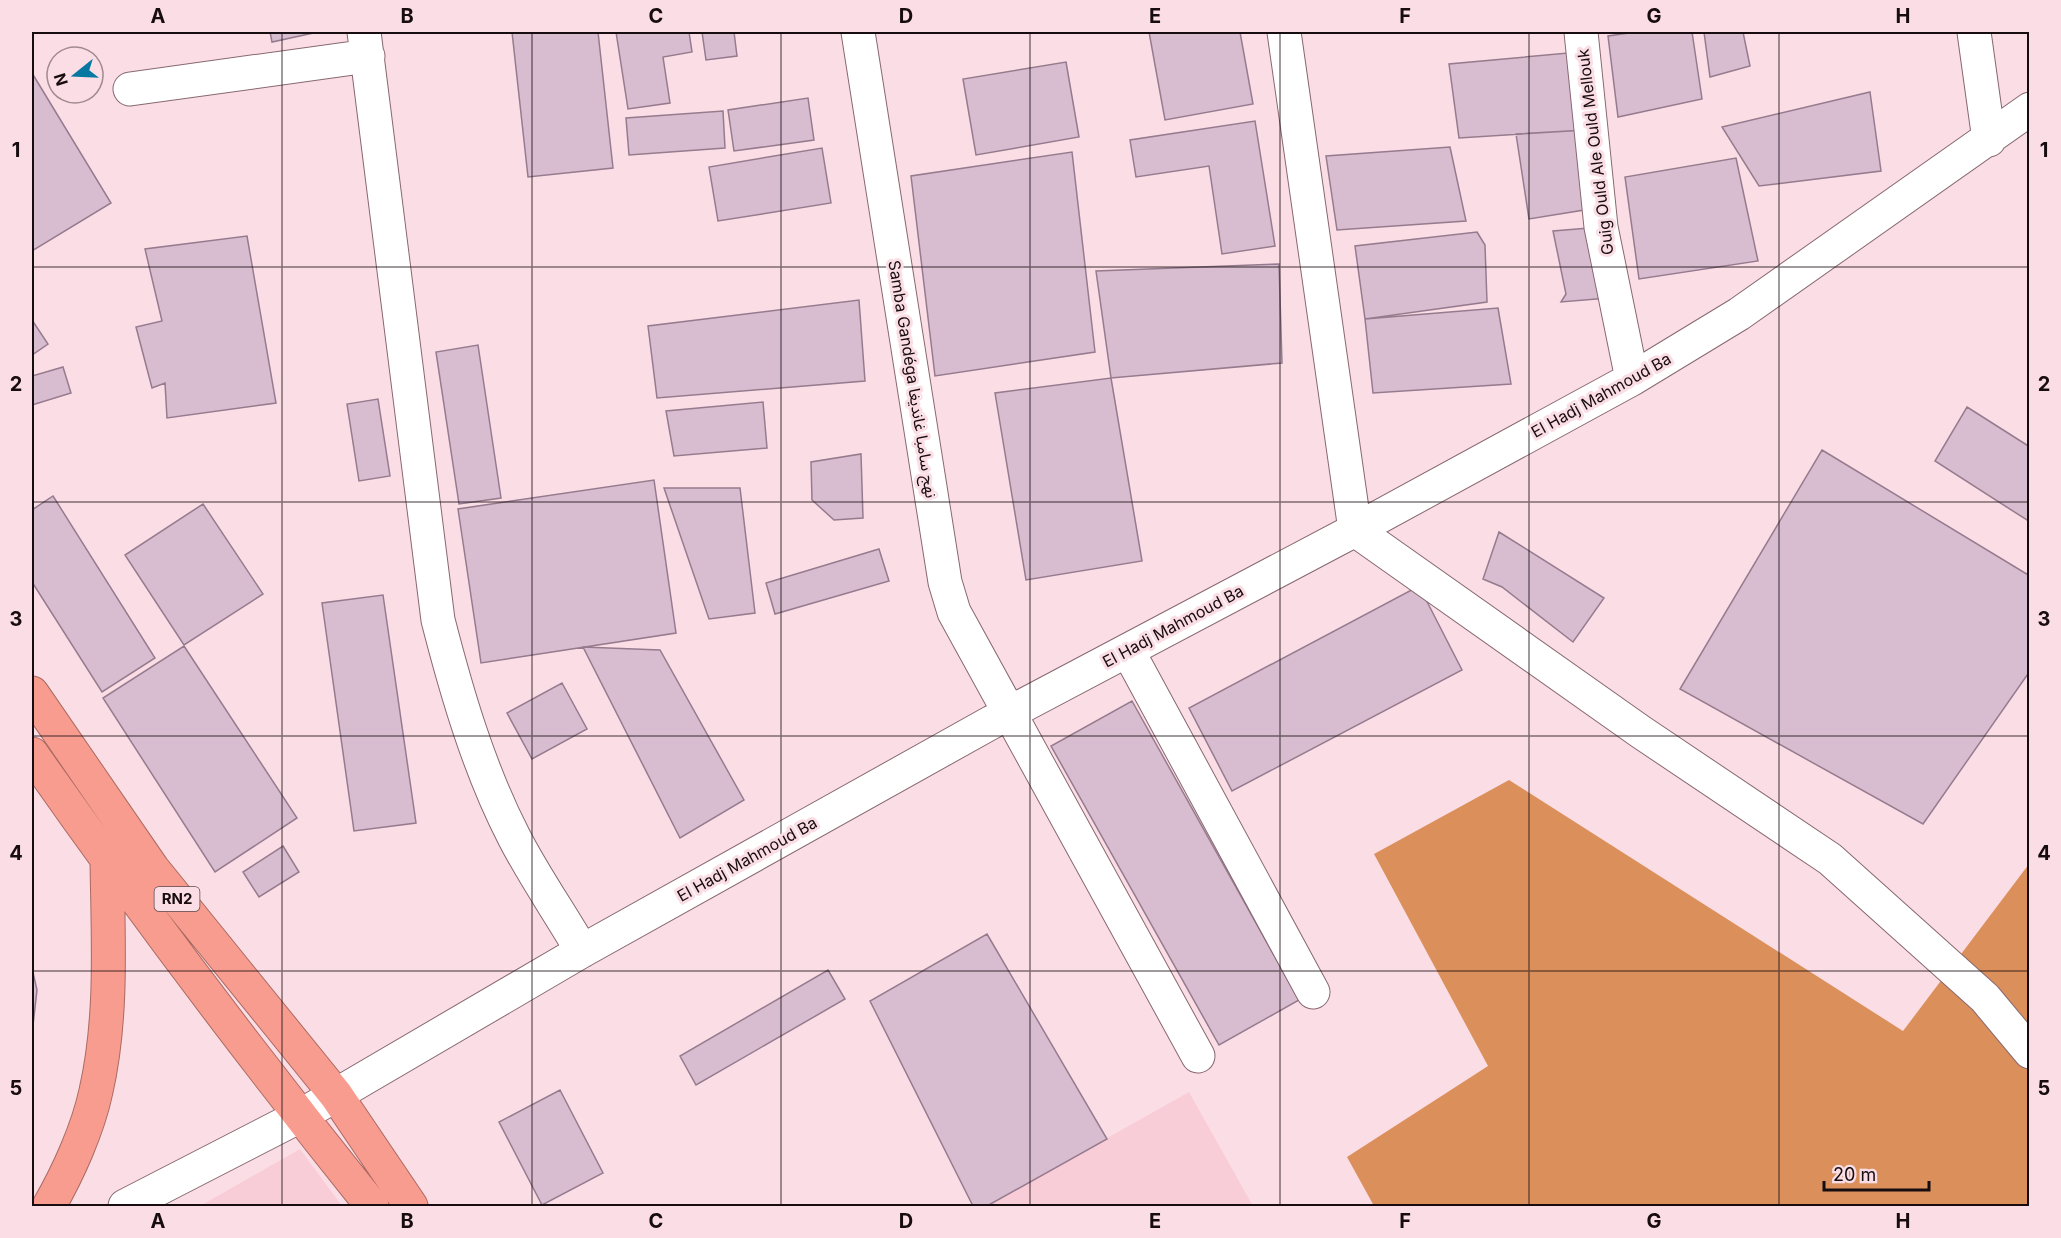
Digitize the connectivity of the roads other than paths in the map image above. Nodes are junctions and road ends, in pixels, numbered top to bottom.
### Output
1 (858, 32) edge
2 (1284, 32) edge
3 (1581, 32) edge
4 (1974, 32) edge
5 (366, 44) edge
6 (130, 89) dead end
7 (2030, 109) edge
8 (1989, 140) junction
9 (1632, 379) junction
10 (1355, 530) junction
11 (1128, 651) junction
12 (32, 693) edge
13 (1011, 712) junction
14 (32, 754) edge
15 (134, 842) junction
16 (107, 861) junction
17 (582, 951) junction
18 (1313, 992) dead end
19 (2030, 1052) edge
20 (1198, 1056) dead end
21 (336, 1095) junction
22 (300, 1116) junction
23 (50, 1206) edge
24 (125, 1206) edge
25 (372, 1206) edge
26 (411, 1206) edge

1 - 13 street, Samba Gandéga نهج سامبا غانديغا
2 - 10 street
3 - 9 street, Guig Ould Ale Ould Mellouk
4 - 8 street
5 - 6 street
5 - 17 street
7 - 8 street, El Hadj Mahmoud Ba
8 - 9 street, El Hadj Mahmoud Ba
9 - 10 street, El Hadj Mahmoud Ba
10 - 11 street, El Hadj Mahmoud Ba
10 - 19 street
11 - 13 street, El Hadj Mahmoud Ba
11 - 18 street
12 - 15 highway, RN2
13 - 17 street, El Hadj Mahmoud Ba
13 - 20 street, Samba Gandéga نهج سامبا غانديغا
14 - 16 highway, RN2
15 - 16 highway
15 - 21 highway, RN2
16 - 22 highway, RN2
16 - 23 highway
17 - 21 street, El Hadj Mahmoud Ba
21 - 22 street, El Hadj Mahmoud Ba
21 - 26 highway, RN2
22 - 24 street, El Hadj Mahmoud Ba
22 - 25 highway, RN2

